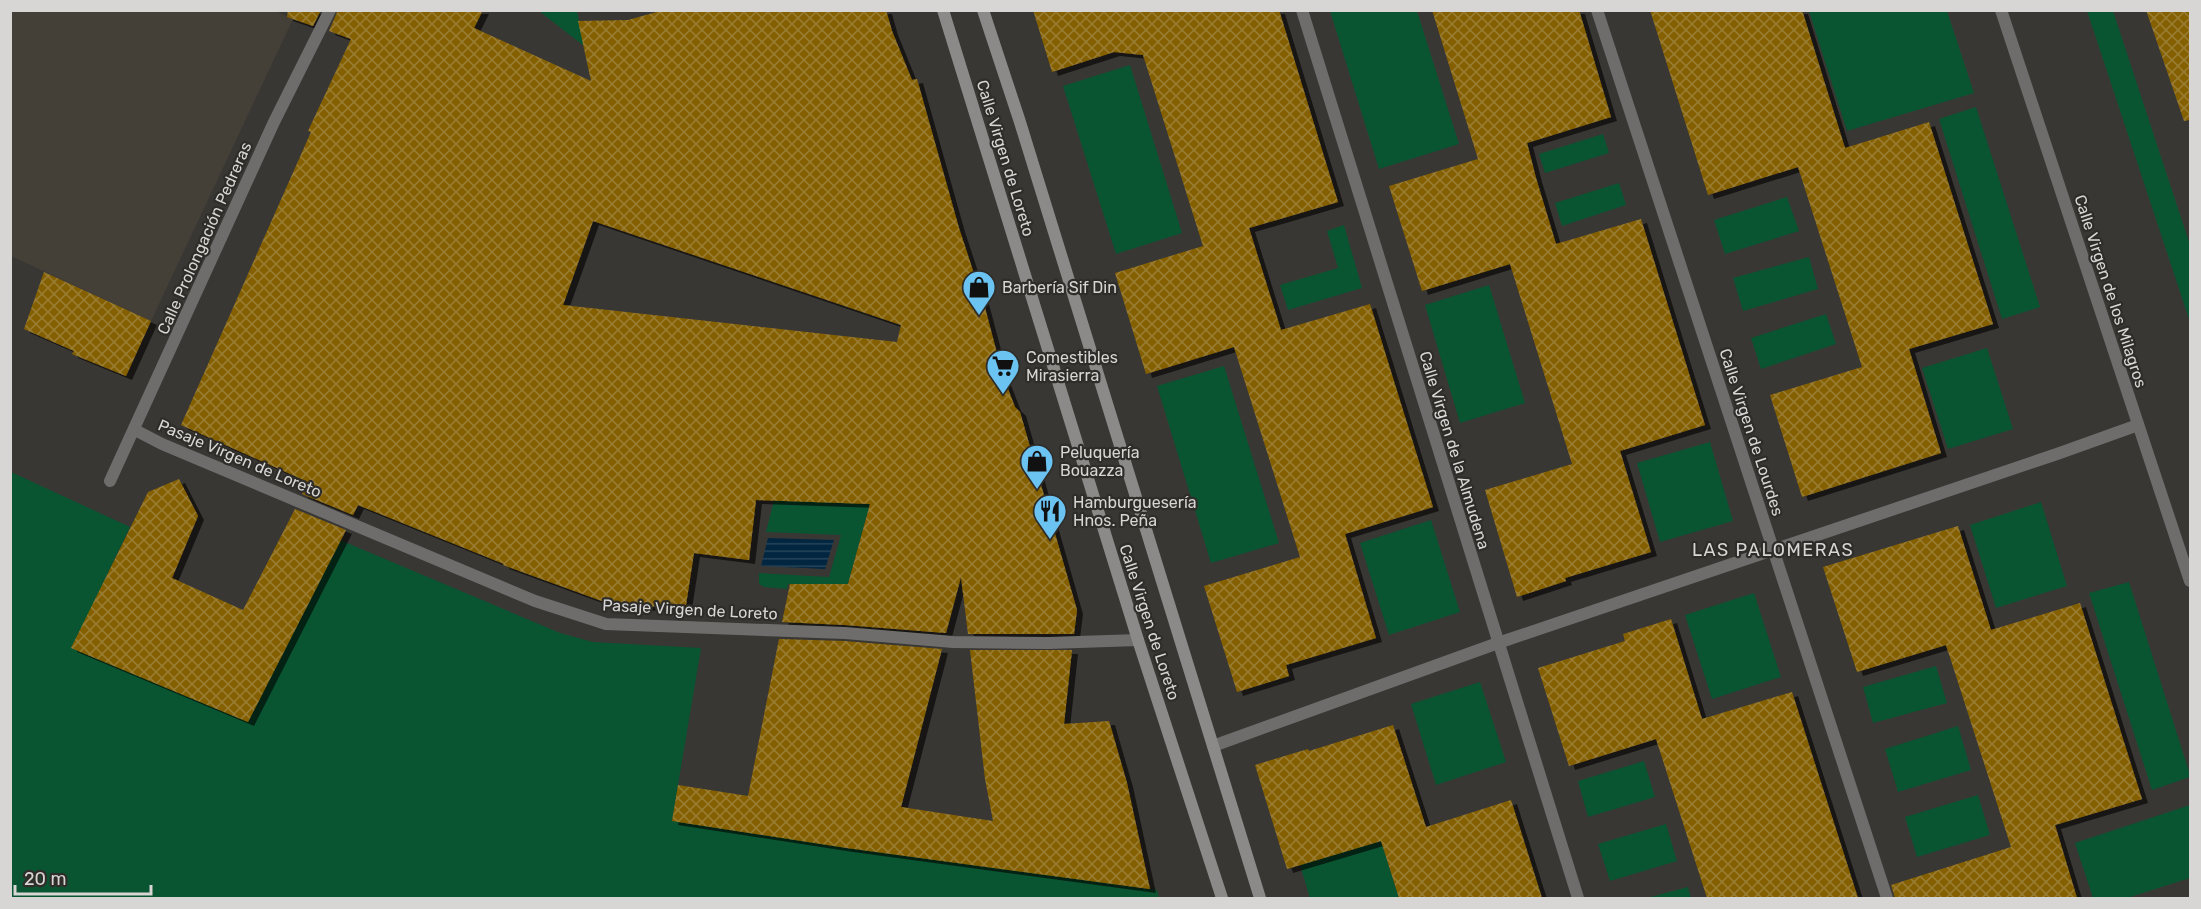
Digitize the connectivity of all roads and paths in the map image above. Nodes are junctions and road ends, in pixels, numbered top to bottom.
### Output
1 (330, 10) edge
2 (943, 10) edge
3 (983, 10) edge
4 (1302, 10) edge
5 (1597, 10) edge
6 (2001, 10) edge
7 (2138, 425) junction
8 (135, 430) junction
9 (110, 481) dead end
10 (1773, 550) junction
11 (2190, 581) edge
12 (1138, 640) junction
13 (1498, 643) junction
14 (1213, 746) junction
15 (1222, 898) edge
16 (1260, 898) edge
17 (1578, 898) edge
18 (1887, 898) edge

1 - 8 street, Calle Prolongación Pedreras
2 - 12 main road, Calle Virgen de Loreto
3 - 14 main road, Calle Virgen de Loreto
4 - 13 street, Calle Virgen de la Almudena
5 - 10 street, Calle Virgen de Lourdes
6 - 7 street, Calle Virgen de los Milagros
7 - 10 street
7 - 11 street, Calle Virgen de los Milagros
8 - 9 street, Calle Prolongación Pedreras
8 - 12 street, Pasaje Virgen de Loreto
10 - 13 street
10 - 18 street, Calle Virgen de Lourdes
12 - 15 main road, Calle Virgen de Loreto
13 - 14 street
13 - 17 street, Calle Virgen de la Almudena
14 - 16 main road, Calle Virgen de Loreto

